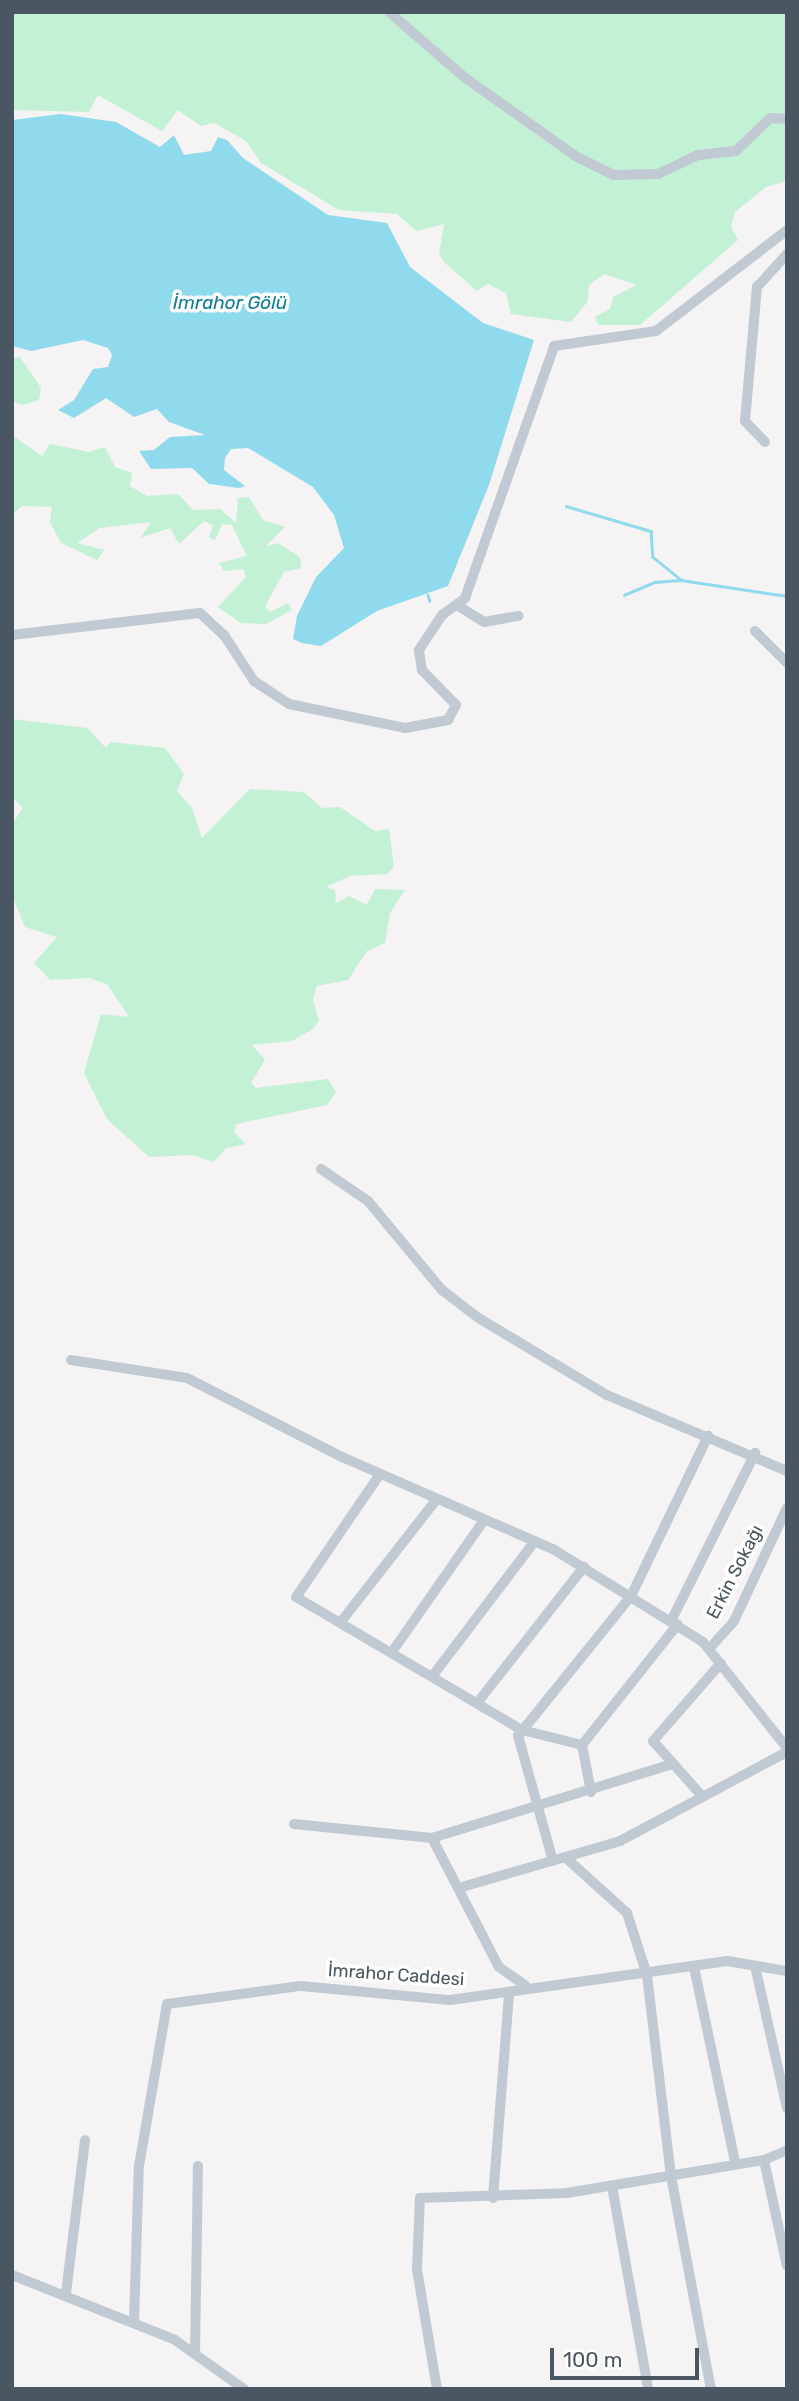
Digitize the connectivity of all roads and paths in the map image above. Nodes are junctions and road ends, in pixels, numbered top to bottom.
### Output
1 (389, 12) edge
2 (787, 119) edge
3 (787, 230) edge
4 (787, 254) edge
5 (765, 442) dead end
6 (460, 607) junction
7 (518, 616) dead end
8 (755, 631) dead end
9 (12, 635) edge
10 (787, 663) edge
11 (321, 1169) dead end
12 (71, 1360) dead end
13 (708, 1436) junction
14 (755, 1453) junction
15 (787, 1471) edge
16 (380, 1474) junction
17 (436, 1500) junction
18 (787, 1508) edge
19 (484, 1520) junction
20 (535, 1541) junction
21 (584, 1567) junction
22 (631, 1596) junction
23 (675, 1622) junction
24 (340, 1623) junction
25 (709, 1649) junction
26 (392, 1652) junction
27 (721, 1664) junction
28 (434, 1674) junction
29 (478, 1702) junction
30 (522, 1730) junction
31 (582, 1745) junction
32 (787, 1750) edge
33 (673, 1764) junction
34 (592, 1791) junction
35 (701, 1795) junction
36 (537, 1806) junction
37 (294, 1824) dead end
38 (432, 1838) junction
39 (565, 1857) junction
40 (553, 1861) junction
41 (462, 1887) junction
42 (755, 1966) junction
43 (694, 1967) junction
44 (787, 1971) edge
45 (647, 1975) junction
46 (525, 1985) junction
47 (509, 1993) junction
48 (787, 2108) edge
49 (85, 2140) dead end
50 (787, 2150) edge
51 (764, 2160) junction
52 (734, 2162) junction
53 (198, 2166) dead end
54 (671, 2176) junction
55 (612, 2186) junction
56 (493, 2198) junction
57 (787, 2266) edge
58 (12, 2275) edge
59 (66, 2293) junction
60 (134, 2321) junction
61 (195, 2354) junction
62 (244, 2389) edge
63 (438, 2389) edge
64 (649, 2389) edge
65 (711, 2389) edge

1 - 2 street
3 - 6 street
4 - 5 street
6 - 7 street
6 - 9 street
8 - 10 street
11 - 13 street
12 - 16 street
13 - 14 street
13 - 22 street
14 - 15 street
14 - 23 street
16 - 17 street
16 - 24 street
17 - 19 street
17 - 24 street
18 - 25 street, Erkin Sokağı
19 - 20 street
19 - 26 street
20 - 21 street
20 - 28 street
21 - 22 street
21 - 29 street
22 - 23 street
22 - 30 street
23 - 25 street
23 - 31 street
24 - 26 street
25 - 27 street
26 - 28 street
27 - 32 street
27 - 33 street
28 - 29 street
29 - 30 street
30 - 31 street
30 - 36 street
31 - 34 street
32 - 35 street
33 - 34 street
33 - 35 street
34 - 36 street
35 - 39 street
36 - 38 street
36 - 40 street
37 - 38 street
38 - 41 street
39 - 40 street
39 - 45 street
40 - 41 street
41 - 46 street
42 - 43 street, İmrahor Caddesi
42 - 44 street, İmrahor Caddesi
42 - 48 street
43 - 45 street, İmrahor Caddesi
43 - 52 street
45 - 46 street, İmrahor Caddesi
45 - 54 street
46 - 47 street, İmrahor Caddesi
47 - 56 street
47 - 60 street, İmrahor Caddesi
49 - 59 street
50 - 51 street
51 - 52 street
51 - 57 street
52 - 54 street
53 - 61 street
54 - 55 street
54 - 65 street
55 - 56 street
55 - 64 street
56 - 63 street
58 - 59 street
59 - 60 street
60 - 61 street
61 - 62 street

